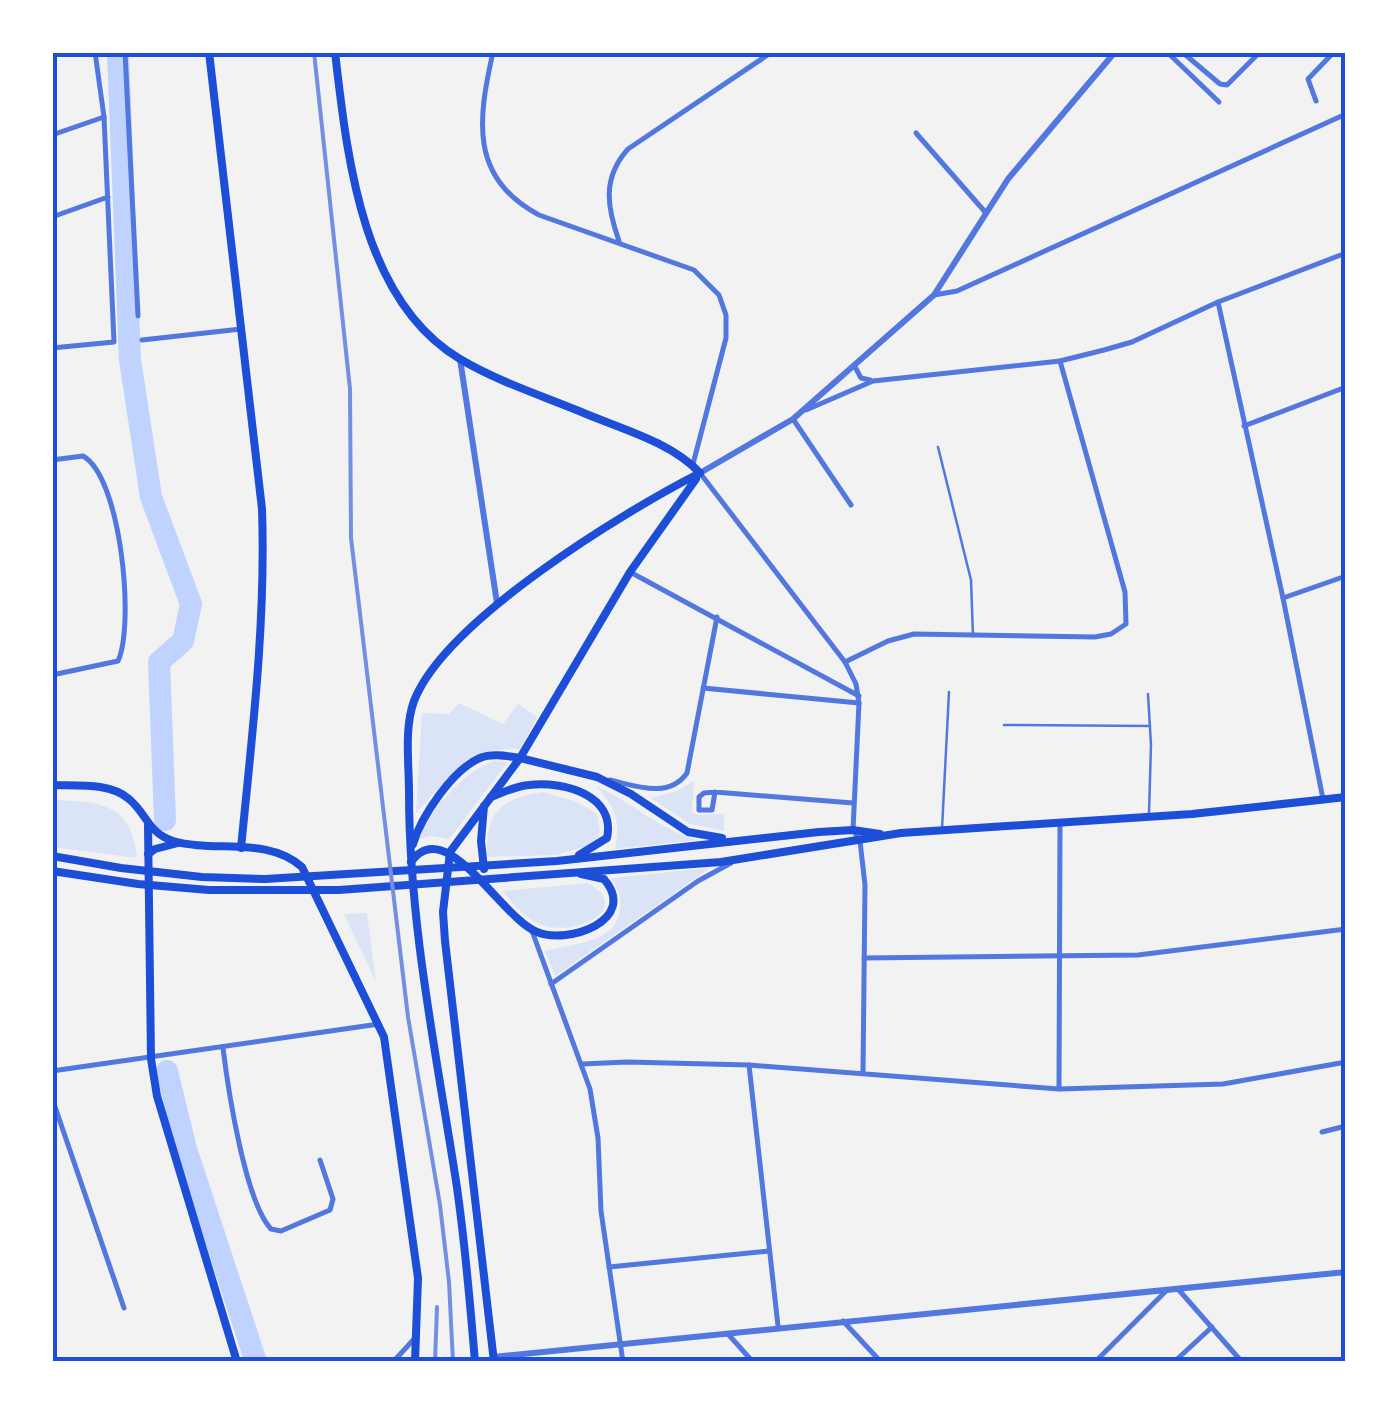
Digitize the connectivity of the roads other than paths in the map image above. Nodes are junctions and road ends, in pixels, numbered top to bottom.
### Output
1 (60, 52) edge
2 (95, 52) edge
3 (126, 52) edge
4 (209, 52) edge
5 (492, 52) edge
6 (772, 52) edge
7 (1115, 52) edge
8 (1167, 52) edge
9 (1182, 52) edge
10 (1260, 52) edge
11 (1334, 52) edge
12 (336, 53) edge
13 (52, 54) edge
14 (1316, 101) dead end
15 (1219, 102) dead end
16 (1346, 114) edge
17 (104, 116) junction
18 (52, 134) edge
19 (916, 134) dead end
20 (108, 197) junction
21 (986, 213) junction
22 (52, 217) edge
23 (619, 241) junction
24 (1346, 254) edge
25 (934, 295) junction
26 (1218, 302) junction
27 (138, 316) dead end
28 (241, 329) junction
29 (142, 340) dead end
30 (52, 348) edge
31 (460, 359) junction
32 (1060, 361) junction
33 (854, 364) junction
34 (873, 381) junction
35 (1346, 387) edge
36 (804, 410) junction
37 (792, 419) junction
38 (1244, 426) junction
39 (938, 447) dead end
40 (52, 460) edge
41 (692, 466) junction
42 (700, 474) junction
43 (851, 506) dead end
44 (630, 572) junction
45 (1346, 576) edge
46 (1283, 598) junction
47 (497, 603) junction
48 (717, 618) junction
49 (974, 637) junction
50 (846, 662) junction
51 (52, 674) edge
52 (703, 688) junction
53 (949, 692) dead end
54 (1148, 694) dead end
55 (859, 699) junction
56 (1004, 725) dead end
57 (1150, 726) junction
58 (520, 758) junction
59 (596, 778) junction
60 (52, 785) edge
61 (715, 792) junction
62 (491, 796) junction
63 (1346, 796) edge
64 (1323, 800) junction
65 (853, 804) junction
66 (484, 806) junction
67 (1149, 816) junction
68 (1060, 821) junction
69 (148, 826) junction
70 (942, 829) junction
71 (853, 830) junction
72 (884, 835) junction
73 (736, 840) junction
74 (178, 842) junction
75 (860, 842) junction
76 (241, 848) junction
77 (450, 852) junction
78 (148, 854) junction
79 (52, 856) edge
80 (410, 858) junction
81 (568, 860) junction
82 (739, 860) junction
83 (52, 870) edge
84 (559, 872) junction
85 (491, 893) junction
86 (1346, 929) edge
87 (532, 930) junction
88 (1060, 956) junction
89 (864, 958) junction
90 (551, 984) junction
91 (378, 1024) junction
92 (223, 1048) junction
93 (151, 1059) junction
94 (1346, 1062) edge
95 (582, 1064) junction
96 (749, 1065) junction
97 (52, 1071) edge
98 (863, 1073) junction
99 (1060, 1089) junction
100 (52, 1098) edge
101 (1346, 1126) edge
102 (1322, 1132) dead end
103 (320, 1160) dead end
104 (770, 1251) junction
105 (609, 1266) junction
106 (1346, 1272) edge
107 (1172, 1289) junction
108 (124, 1308) dead end
109 (844, 1321) junction
110 (778, 1326) junction
111 (1212, 1328) junction
112 (726, 1332) junction
113 (418, 1334) junction
114 (621, 1343) junction
115 (494, 1359) edge
116 (237, 1362) edge
117 (392, 1362) edge
118 (415, 1362) edge
119 (475, 1362) edge
120 (623, 1362) edge
121 (753, 1362) edge
122 (882, 1362) edge
123 (1095, 1362) edge
124 (1174, 1362) edge
125 (1242, 1362) edge

1 - 13 street
2 - 17 street
3 - 27 street
4 - 28 main road
5 - 23 street
6 - 23 street
7 - 21 street
8 - 15 street
9 - 10 street
11 - 14 street
12 - 31 main road
16 - 25 street
17 - 18 street
17 - 20 street
19 - 21 street
20 - 22 street
20 - 30 street
21 - 25 street
23 - 41 street
24 - 26 street
25 - 33 street
26 - 32 street
26 - 38 street
28 - 29 street
28 - 76 main road
31 - 41 main road
31 - 47 street
32 - 34 street
32 - 49 street
33 - 34 street
33 - 36 street
34 - 36 street
35 - 38 street
36 - 37 street
37 - 42 street
37 - 43 street
38 - 46 street
39 - 49 lane
40 - 51 street
41 - 42 main road
42 - 44 main road
42 - 47 main road
42 - 50 street
44 - 48 street
44 - 58 main road
45 - 46 street
46 - 64 street
47 - 80 main road
48 - 52 street
48 - 55 street
49 - 50 street
50 - 55 street
52 - 55 street
52 - 59 street
53 - 70 lane
54 - 57 lane
55 - 65 street
56 - 57 lane
57 - 67 lane
58 - 59 main road
58 - 62 main road
58 - 80 main road
59 - 73 main road
60 - 69 main road
61 - 61 street
61 - 65 street
62 - 66 main road
62 - 81 main road
63 - 64 main road
64 - 67 main road
65 - 71 street
66 - 77 main road
66 - 85 main road
67 - 68 main road
68 - 70 main road
68 - 88 street
69 - 74 main road
69 - 78 main road
70 - 72 main road
71 - 72 main road
71 - 73 main road
71 - 75 street
72 - 75 main road
73 - 81 main road
74 - 76 main road
74 - 78 main road
75 - 82 main road
75 - 89 street
76 - 91 main road
77 - 80 main road
77 - 85 main road
77 - 115 main road
78 - 93 main road
79 - 81 main road
80 - 119 main road
82 - 84 main road
82 - 90 street
83 - 84 main road
84 - 87 main road
85 - 87 main road
86 - 88 street
87 - 90 street
88 - 89 street
88 - 99 street
89 - 98 street
90 - 95 street
91 - 92 street
91 - 113 main road
92 - 93 street
92 - 103 street
93 - 97 street
93 - 116 main road
94 - 99 street
95 - 96 street
95 - 105 street
96 - 98 street
96 - 104 street
98 - 99 street
100 - 108 street
101 - 102 street
104 - 105 street
104 - 110 street
105 - 114 street
106 - 107 street
107 - 109 street
107 - 111 street
107 - 123 street
109 - 110 street
109 - 122 street
110 - 112 street
111 - 124 street
111 - 125 street
112 - 114 street
112 - 121 street
113 - 117 street
113 - 118 main road
114 - 115 street
114 - 120 street

